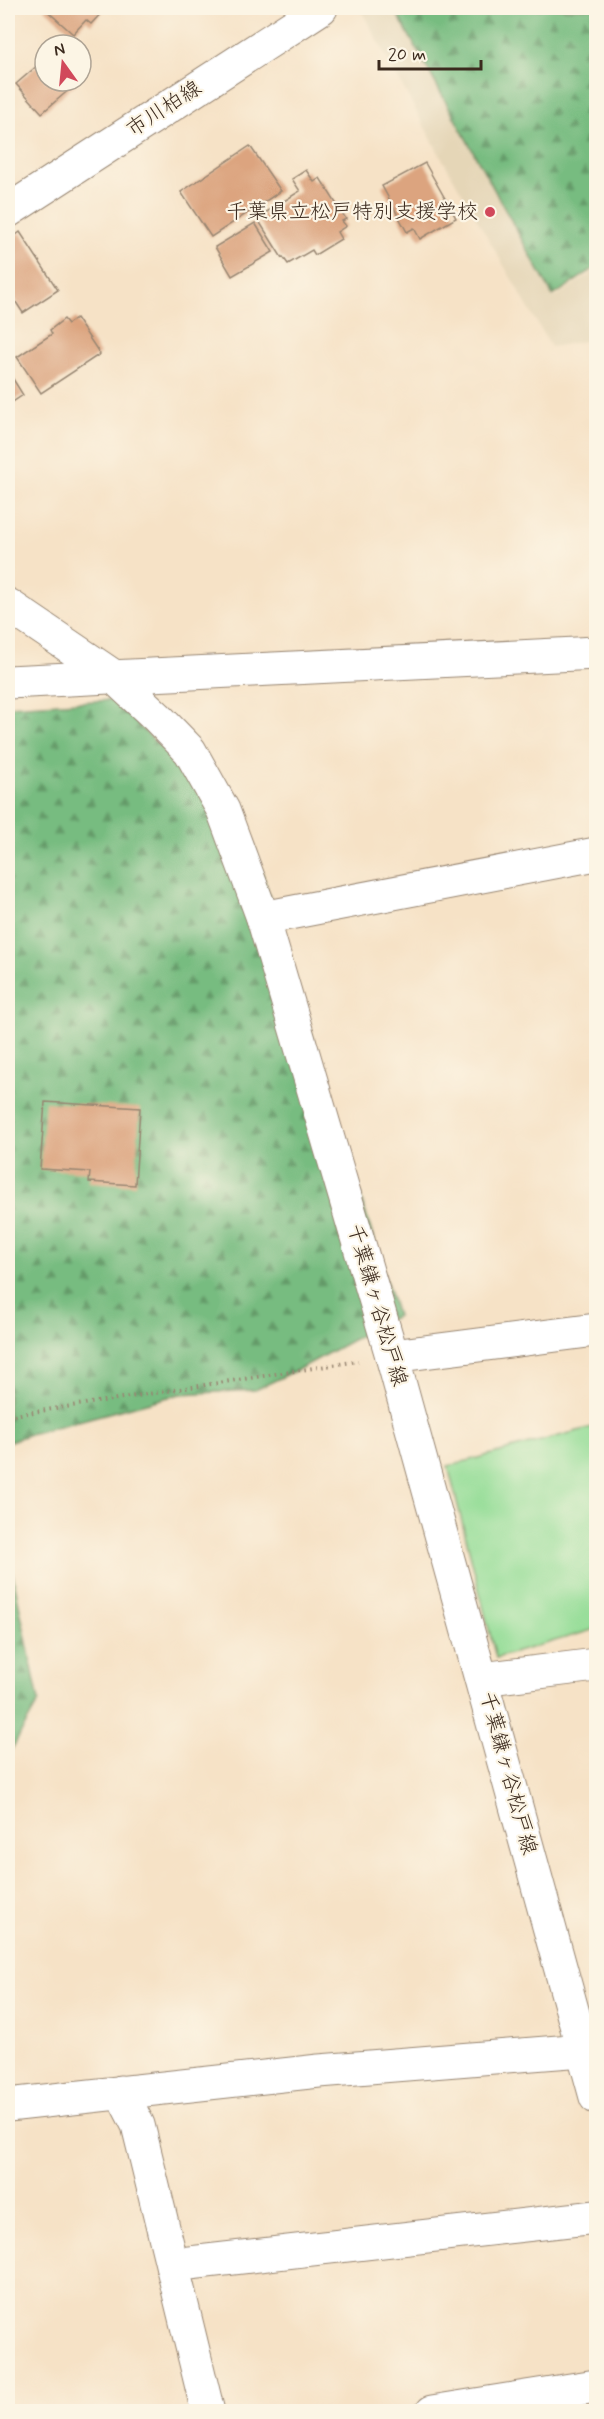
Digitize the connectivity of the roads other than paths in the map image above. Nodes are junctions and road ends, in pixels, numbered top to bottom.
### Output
1 (321, 8) edge
2 (8, 211) edge
3 (8, 605) edge
4 (597, 653) edge
5 (113, 676) junction
6 (8, 682) edge
7 (597, 854) edge
8 (263, 918) junction
9 (597, 1330) edge
10 (392, 1356) junction
11 (597, 1665) edge
12 (482, 1679) junction
13 (589, 2049) edge
14 (121, 2092) junction
15 (597, 2097) edge
16 (8, 2106) edge
17 (597, 2217) edge
18 (172, 2265) junction
19 (597, 2386) edge
20 (208, 2412) edge
21 (432, 2412) edge

1 - 2 main road, 市川柏線
3 - 5 main road, 千葉鎌ヶ谷松戸線
4 - 5 main road
5 - 6 main road
5 - 8 main road, 千葉鎌ヶ谷松戸線
7 - 8 main road
8 - 10 main road, 千葉鎌ヶ谷松戸線
9 - 10 main road
10 - 12 main road, 千葉鎌ヶ谷松戸線
11 - 12 main road
12 - 13 main road, 千葉鎌ヶ谷松戸線
13 - 14 main road
13 - 15 main road, 千葉鎌ヶ谷松戸線
14 - 16 main road
14 - 18 main road
17 - 18 main road
18 - 20 main road
19 - 21 main road

